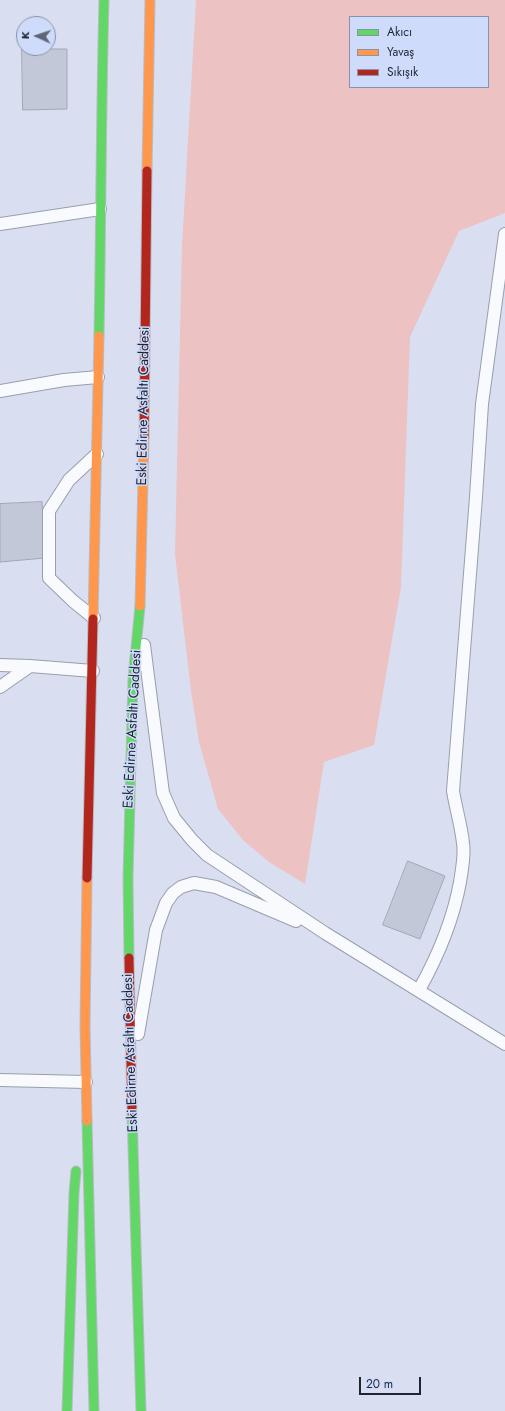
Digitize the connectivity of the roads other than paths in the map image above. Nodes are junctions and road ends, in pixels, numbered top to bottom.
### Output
1 (104, 0) edge
2 (150, 0) edge
3 (100, 209) junction
4 (0, 224) edge
5 (505, 234) edge
6 (98, 377) junction
7 (0, 391) edge
8 (98, 453) junction
9 (140, 616) junction
10 (94, 618) junction
11 (0, 666) edge
12 (30, 666) junction
13 (93, 671) junction
14 (0, 687) edge
15 (325, 933) junction
16 (418, 990) junction
17 (505, 1044) edge
18 (131, 1078) junction
19 (0, 1080) edge
20 (86, 1082) junction
21 (67, 1411) edge
22 (94, 1411) edge
23 (141, 1411) edge

1 - 3 highway
2 - 9 highway, Eski Edirne Asfaltı Caddesi
3 - 4 lane
3 - 6 highway
5 - 16 lane
6 - 7 lane
6 - 8 highway
8 - 10 highway
8 - 10 lane
9 - 15 lane
9 - 18 highway, Eski Edirne Asfaltı Caddesi
10 - 13 highway
11 - 12 lane
12 - 13 lane
12 - 14 lane
13 - 20 highway
15 - 16 lane
15 - 18 lane
16 - 17 lane
18 - 23 highway, Eski Edirne Asfaltı Caddesi
19 - 20 lane
20 - 21 highway
20 - 22 highway

